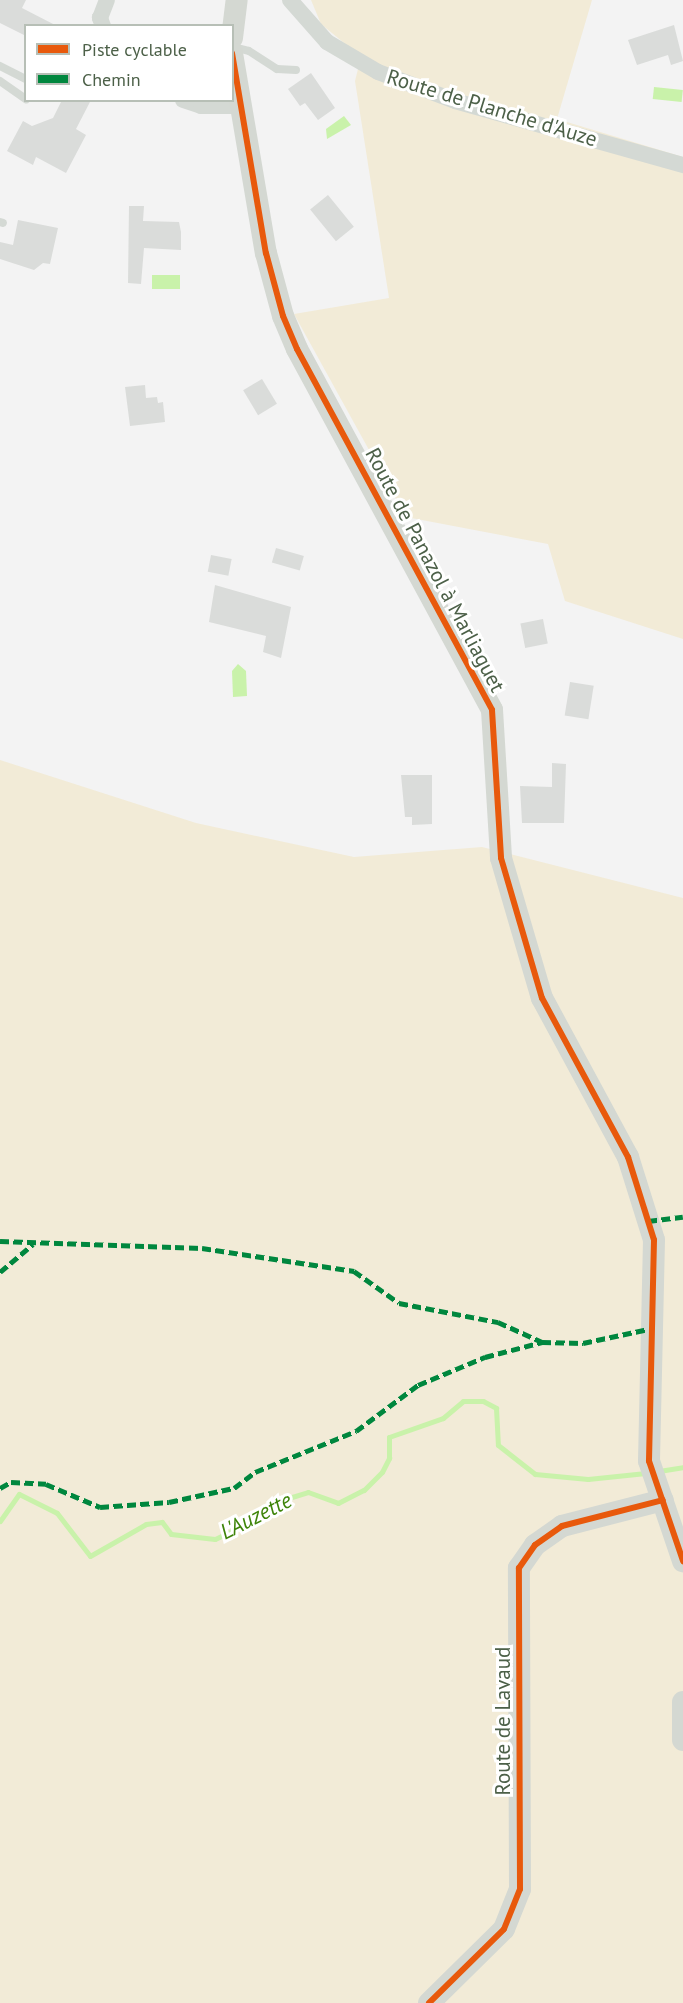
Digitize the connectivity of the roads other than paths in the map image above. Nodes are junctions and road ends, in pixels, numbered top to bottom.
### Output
1 (107, 0) edge
2 (237, 0) edge
3 (290, 0) edge
4 (102, 24) edge
5 (234, 24) edge
6 (234, 47) edge
7 (0, 66) edge
8 (234, 68) edge
9 (296, 70) dead end
10 (24, 78) edge
11 (0, 81) edge
12 (24, 99) edge
13 (189, 102) edge
14 (239, 106) junction
15 (683, 165) edge
16 (659, 1493) junction
17 (683, 1561) edge
18 (683, 1702) edge
19 (683, 1740) edge
20 (429, 2003) edge

1 - 4 street
2 - 5 street
3 - 15 street, Route de Planche d'Auze
6 - 9 lane
7 - 10 lane
8 - 14 street, Route de Panazol à Marliaguet
11 - 12 lane
13 - 14 street
14 - 16 street, Route de Panazol à Marliaguet
16 - 17 street, Route de Panazol à Marliaguet
16 - 20 street, Route de Lavaud
18 - 19 street

